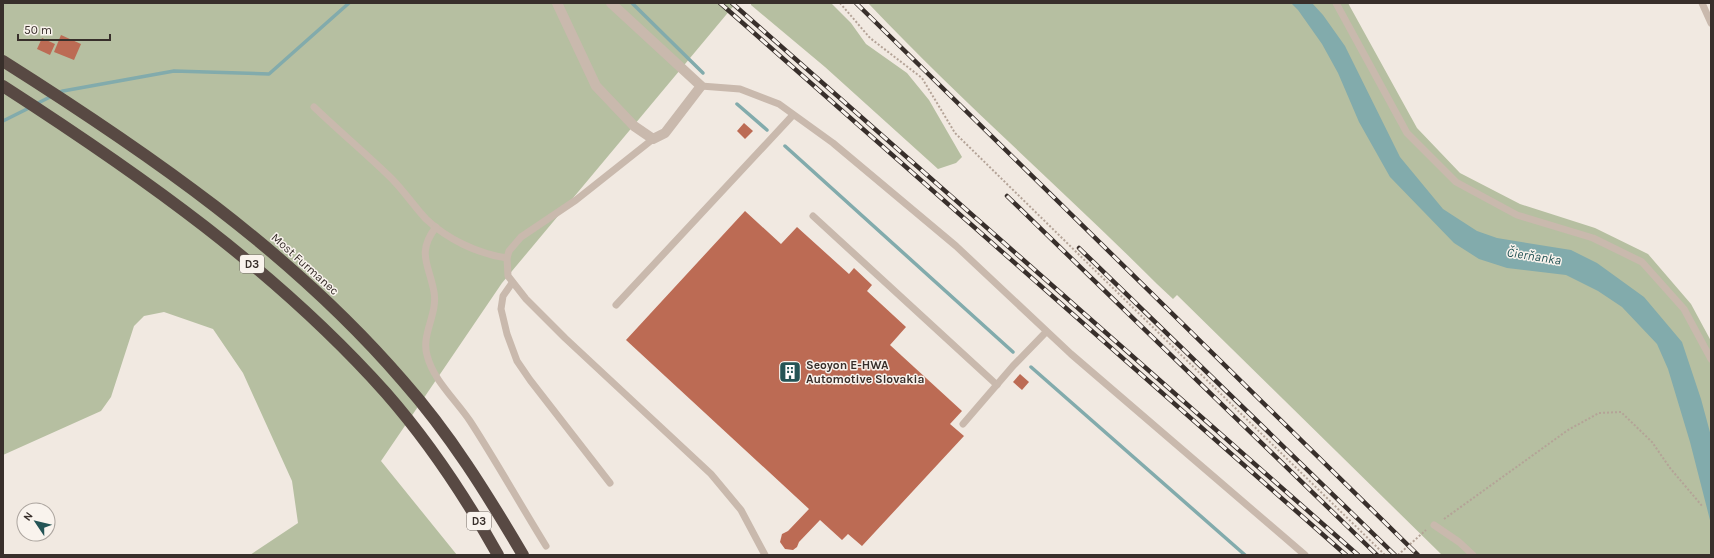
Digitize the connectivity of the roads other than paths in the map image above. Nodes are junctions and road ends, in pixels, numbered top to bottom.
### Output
1 (557, 3) edge
2 (611, 3) edge
3 (1336, 3) edge
4 (1702, 3) edge
5 (1711, 23) edge
6 (3, 61) edge
7 (3, 86) edge
8 (701, 86) junction
9 (314, 107) dead end
10 (793, 115) junction
11 (653, 139) junction
12 (813, 216) dead end
13 (436, 227) junction
14 (507, 258) junction
15 (512, 283) junction
16 (616, 305) dead end
17 (1046, 332) junction
18 (1711, 360) edge
19 (997, 385) junction
20 (963, 424) dead end
21 (610, 483) dead end
22 (1434, 525) road end
23 (546, 546) dead end
24 (498, 555) edge
25 (522, 555) edge
26 (765, 555) edge
27 (1305, 555) edge
28 (1474, 555) edge

1 - 11 street
2 - 8 street
3 - 18 lane
4 - 5 lane
6 - 25 highway, Most Furmanec / D3
7 - 24 highway, D3
8 - 10 lane
8 - 11 street
9 - 13 lane
10 - 16 lane
10 - 17 lane
11 - 14 lane
12 - 19 lane
13 - 14 lane
13 - 23 lane
14 - 15 lane
15 - 21 lane
15 - 26 lane
17 - 19 lane
17 - 27 lane
19 - 20 lane
22 - 28 lane

